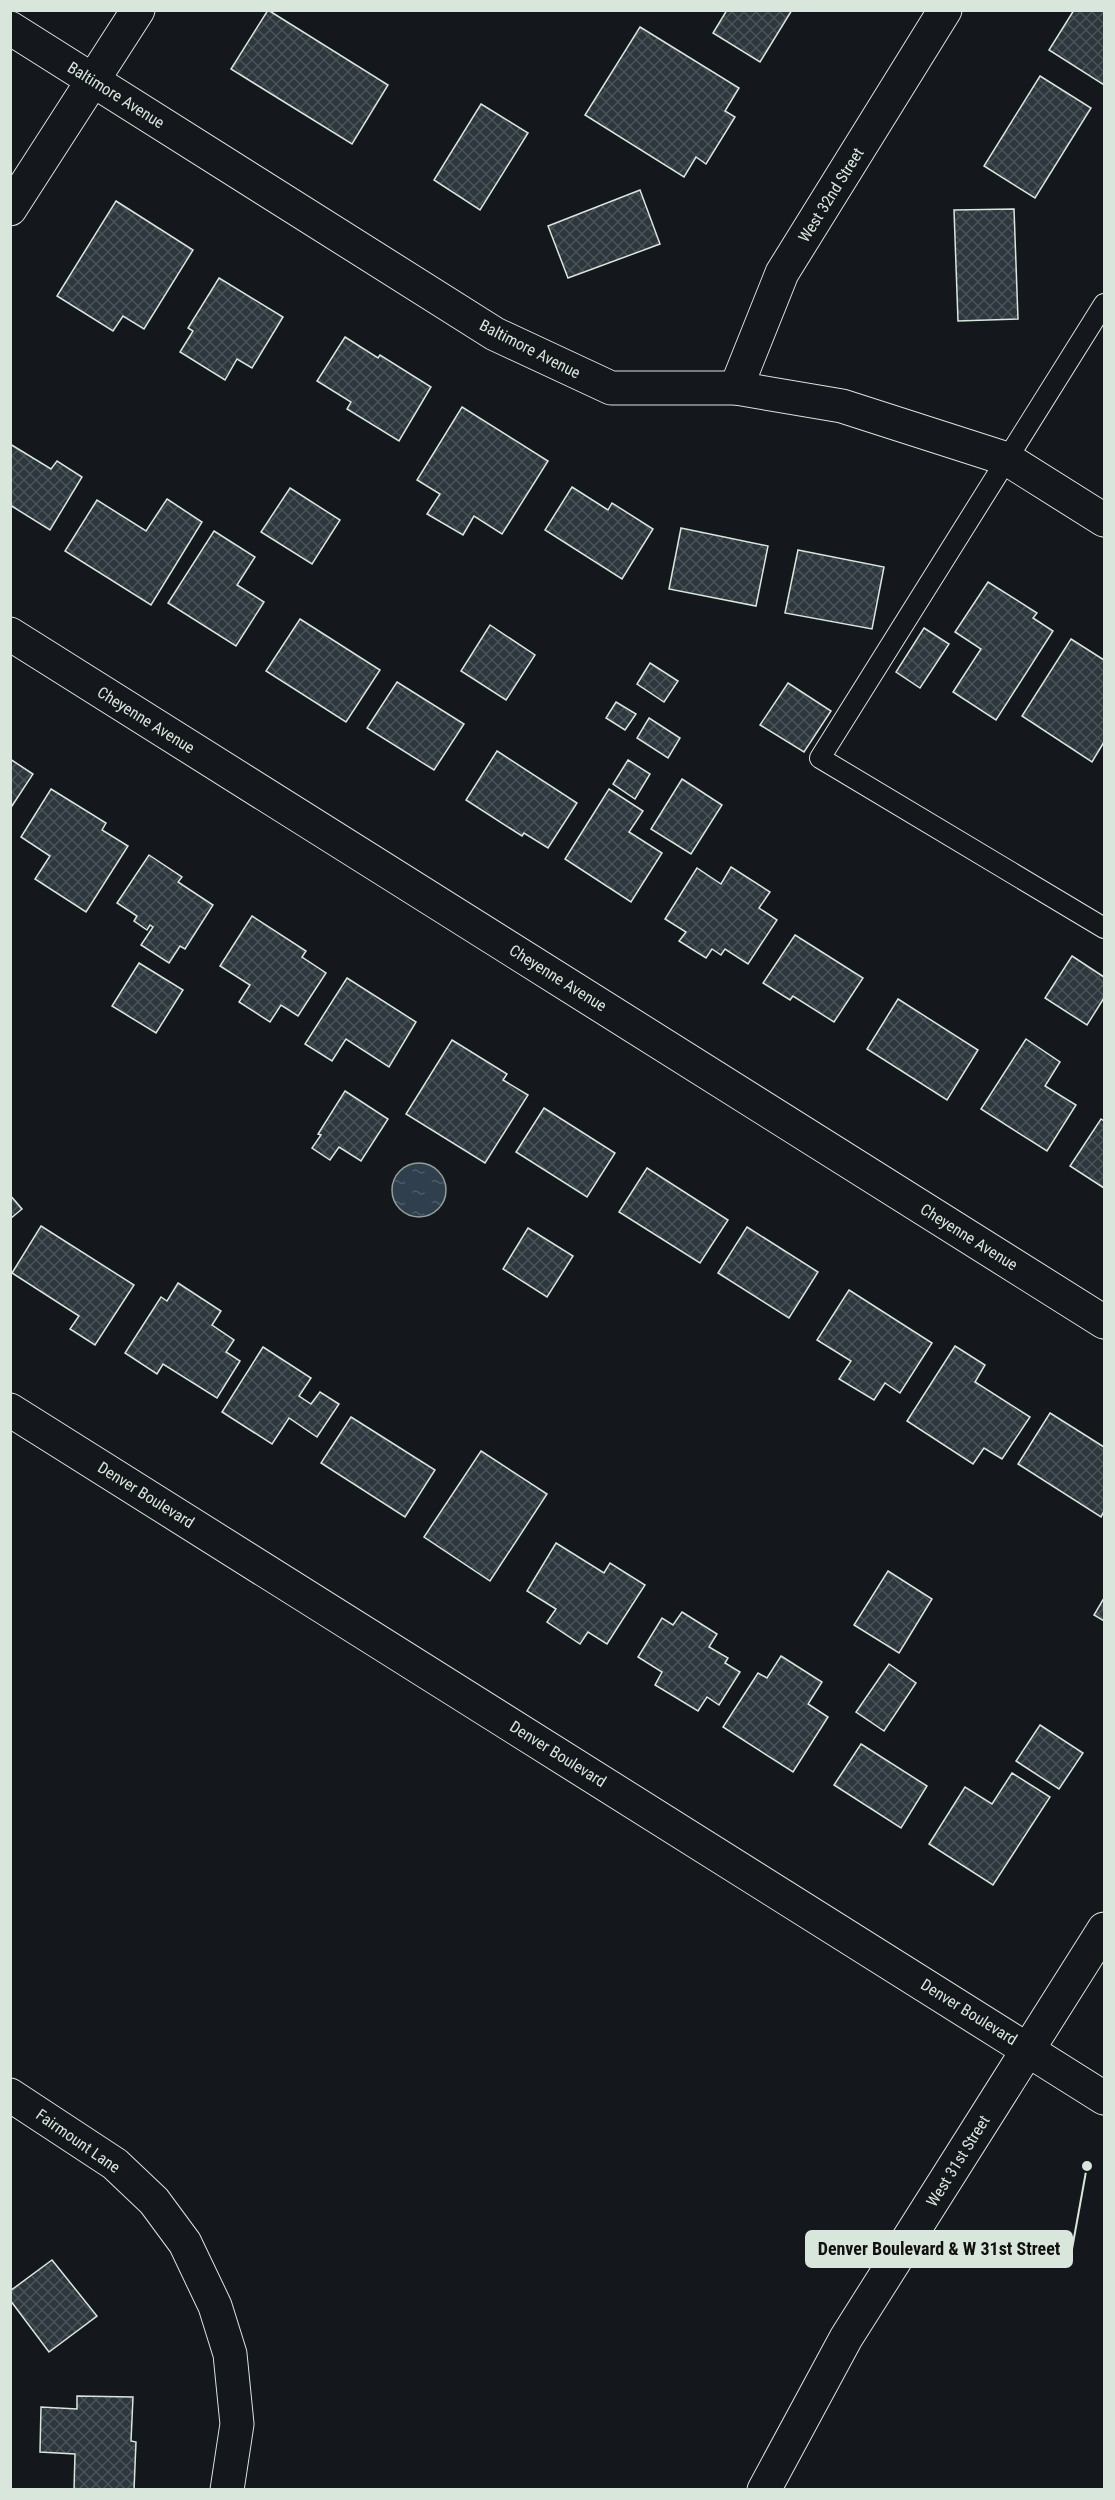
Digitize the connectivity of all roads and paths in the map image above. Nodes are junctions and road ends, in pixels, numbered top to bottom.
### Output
1 (138, 10) edge
2 (945, 10) edge
3 (10, 28) edge
4 (93, 80) junction
5 (10, 209) edge
6 (1104, 304) edge
7 (736, 388) junction
8 (1007, 459) junction
9 (1104, 520) edge
10 (10, 634) edge
11 (1104, 928) edge
12 (1104, 1322) edge
13 (10, 1410) edge
14 (1104, 1929) edge
15 (1029, 2049) junction
16 (10, 2095) edge
17 (1104, 2097) edge
18 (227, 2490) edge
19 (764, 2490) edge

1 - 4 street
2 - 7 street, West 32nd Street
3 - 4 street, Baltimore Avenue
4 - 5 street
4 - 7 street, Baltimore Avenue
6 - 8 lane
7 - 8 street, Baltimore Avenue
8 - 9 street, Baltimore Avenue
8 - 11 lane
10 - 12 street, Cheyenne Avenue
13 - 15 street, Denver Boulevard
14 - 15 street, West 31st Street
15 - 17 street, Denver Boulevard
15 - 19 street, West 31st Street
16 - 18 street, Fairmount Lane

